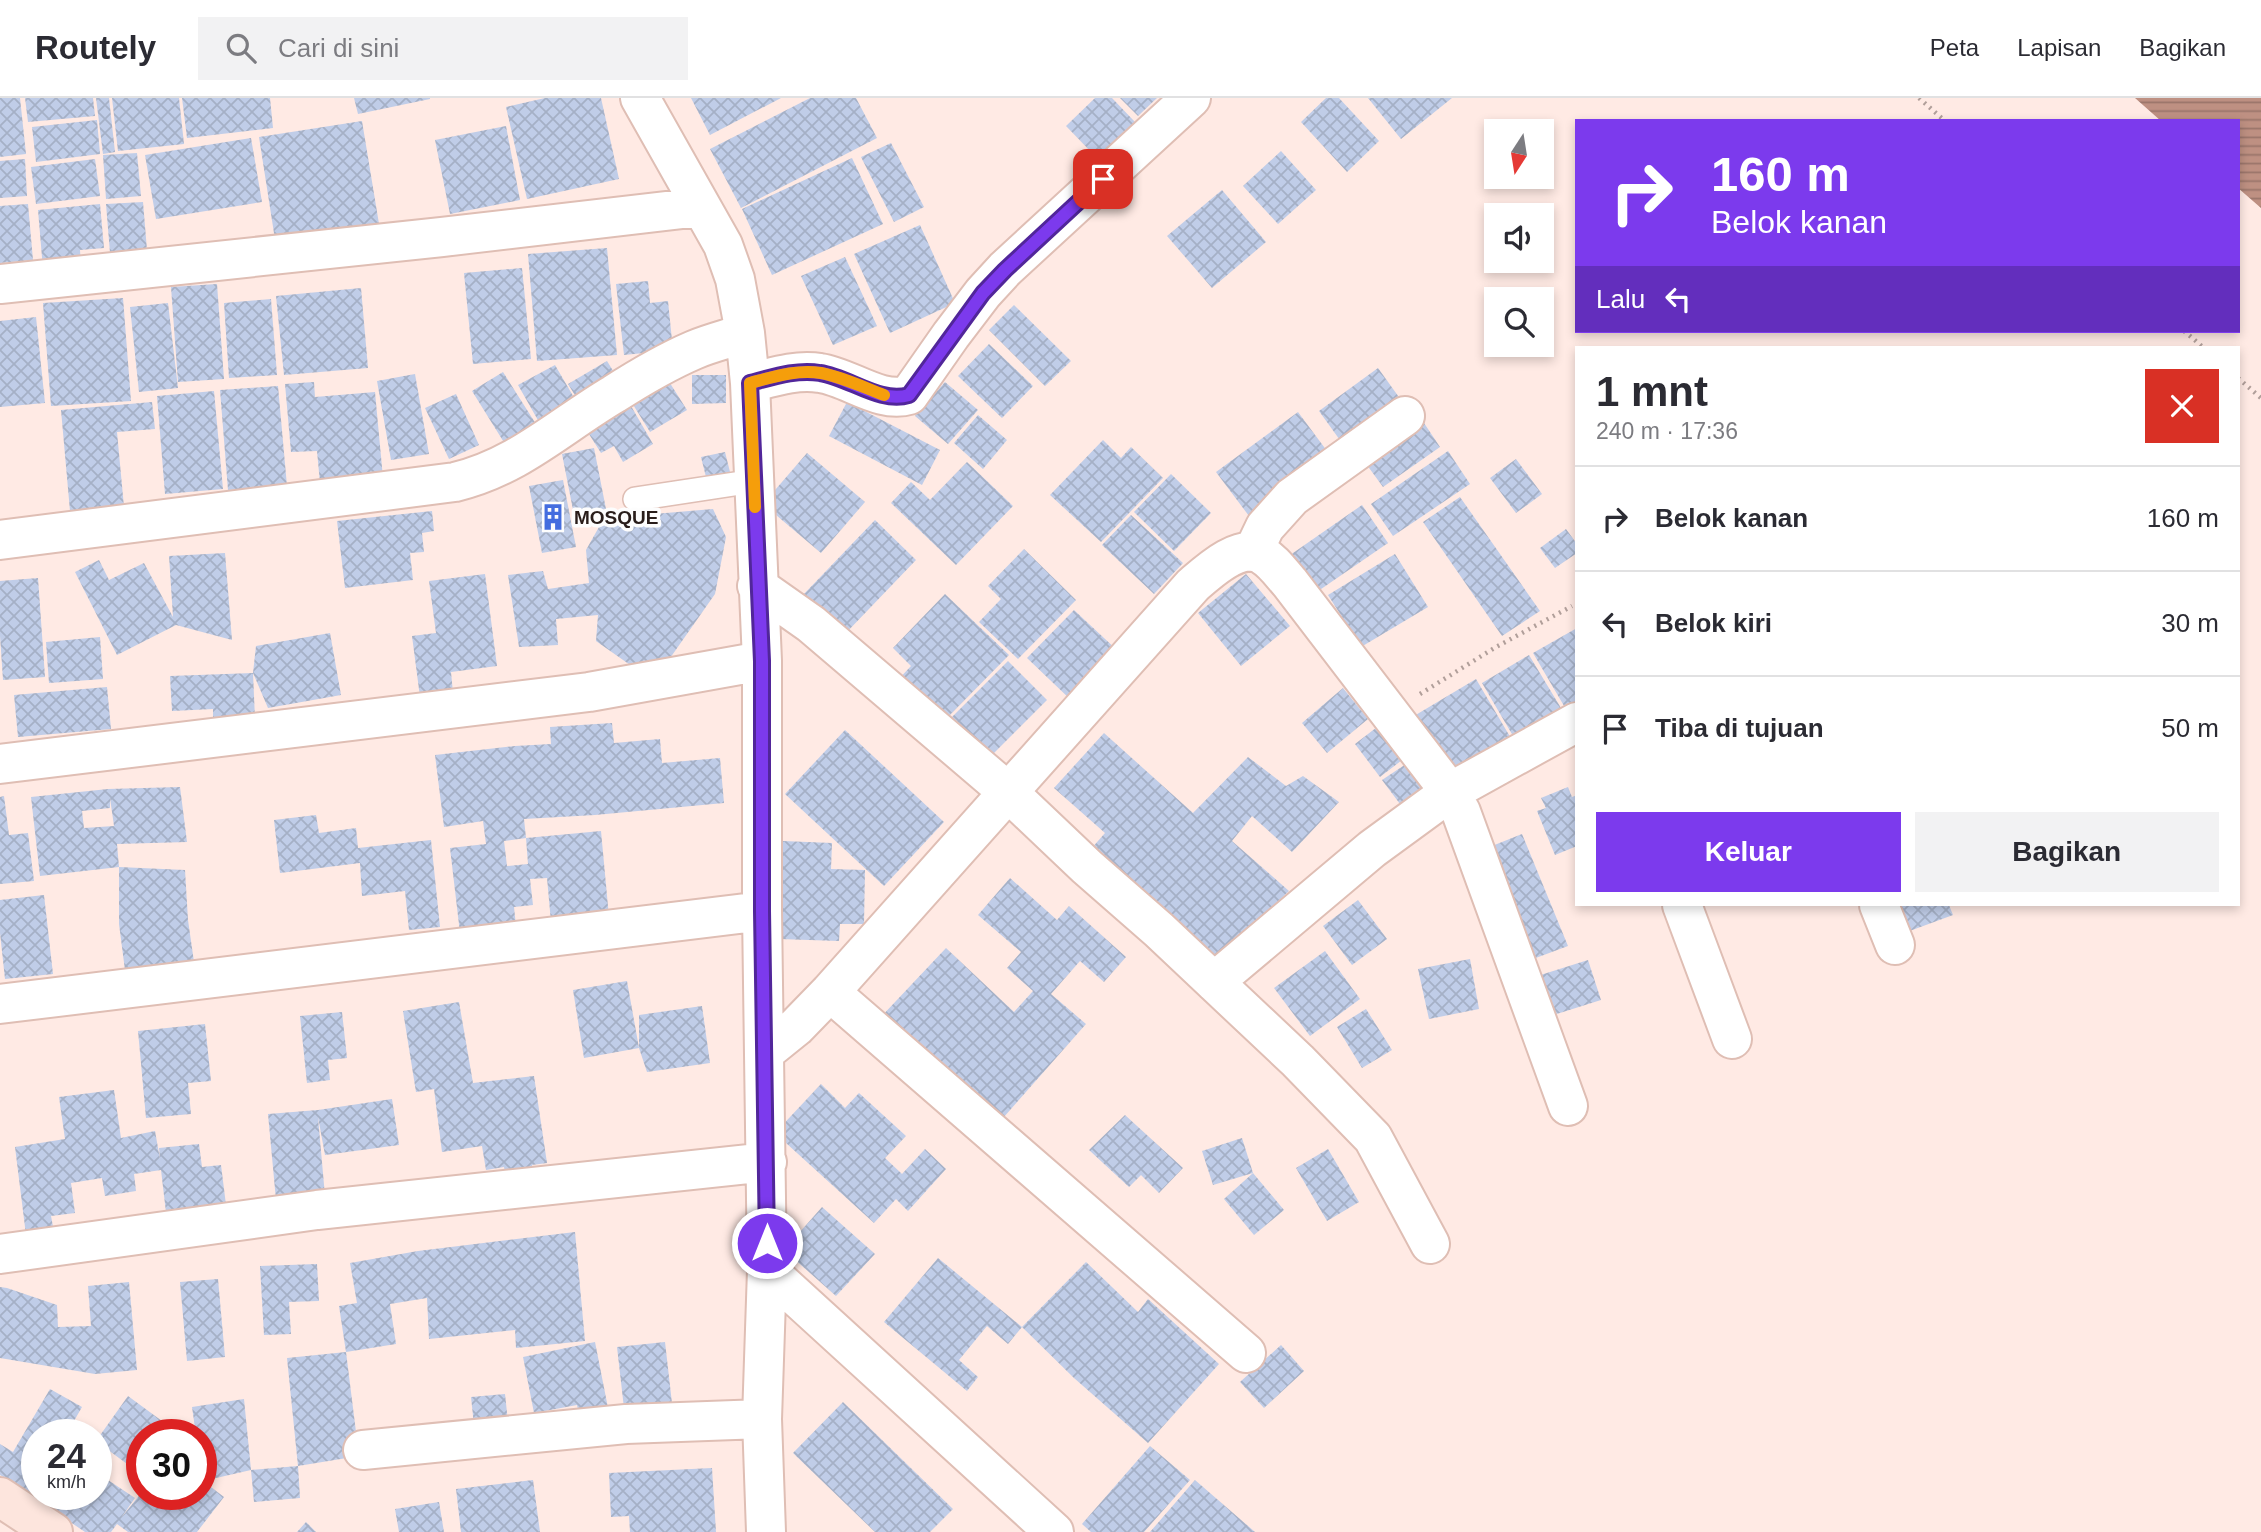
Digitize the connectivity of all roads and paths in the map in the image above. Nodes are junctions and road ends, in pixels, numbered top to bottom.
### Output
1 (640, 98) edge
2 (1191, 98) edge
3 (1919, 98) edge
4 (1943, 119) edge
5 (701, 207) junction
6 (0, 284) edge
7 (745, 333) junction
8 (2186, 333) edge
9 (2202, 346) edge
10 (2240, 380) edge
11 (750, 383) junction
12 (2261, 398) edge
13 (1405, 416) dead end
14 (754, 481) junction
15 (635, 499) dead end
16 (0, 540) edge
17 (1253, 552) junction
18 (757, 586) junction
19 (1572, 606) dead end
20 (762, 661) junction
21 (1389, 712) junction
22 (1575, 723) edge
23 (0, 764) edge
24 (1008, 792) junction
25 (1450, 792) junction
26 (1682, 906) edge
27 (1879, 906) edge
28 (762, 911) junction
29 (1895, 945) dead end
30 (1214, 982) junction
31 (830, 992) junction
32 (0, 1004) edge
33 (1732, 1039) dead end
34 (765, 1052) junction
35 (1568, 1106) dead end
36 (767, 1162) junction
37 (1430, 1244) dead end
38 (0, 1254) edge
39 (768, 1270) junction
40 (1246, 1353) dead end
41 (762, 1419) junction
42 (363, 1450) dead end
43 (0, 1497) edge
44 (53, 1532) edge
45 (766, 1532) edge
46 (1054, 1532) edge

1 - 5 street
2 - 11 street
3 - 4 path
5 - 6 street
5 - 7 street
7 - 11 street
7 - 16 street
8 - 9 path
10 - 12 path
11 - 14 street
13 - 17 street
14 - 15 lane
14 - 18 street
17 - 21 street
17 - 24 street
18 - 20 street
18 - 24 street
19 - 21 path
20 - 23 street
20 - 28 street
21 - 25 street
22 - 25 street
24 - 30 street
24 - 31 street
25 - 30 street
25 - 35 street
26 - 33 street
27 - 29 street
28 - 32 street
28 - 34 street
30 - 37 street
31 - 34 street
31 - 40 street
34 - 36 street
36 - 38 street
36 - 39 street
39 - 41 street
39 - 46 street
41 - 42 street
41 - 45 street
43 - 44 main road

